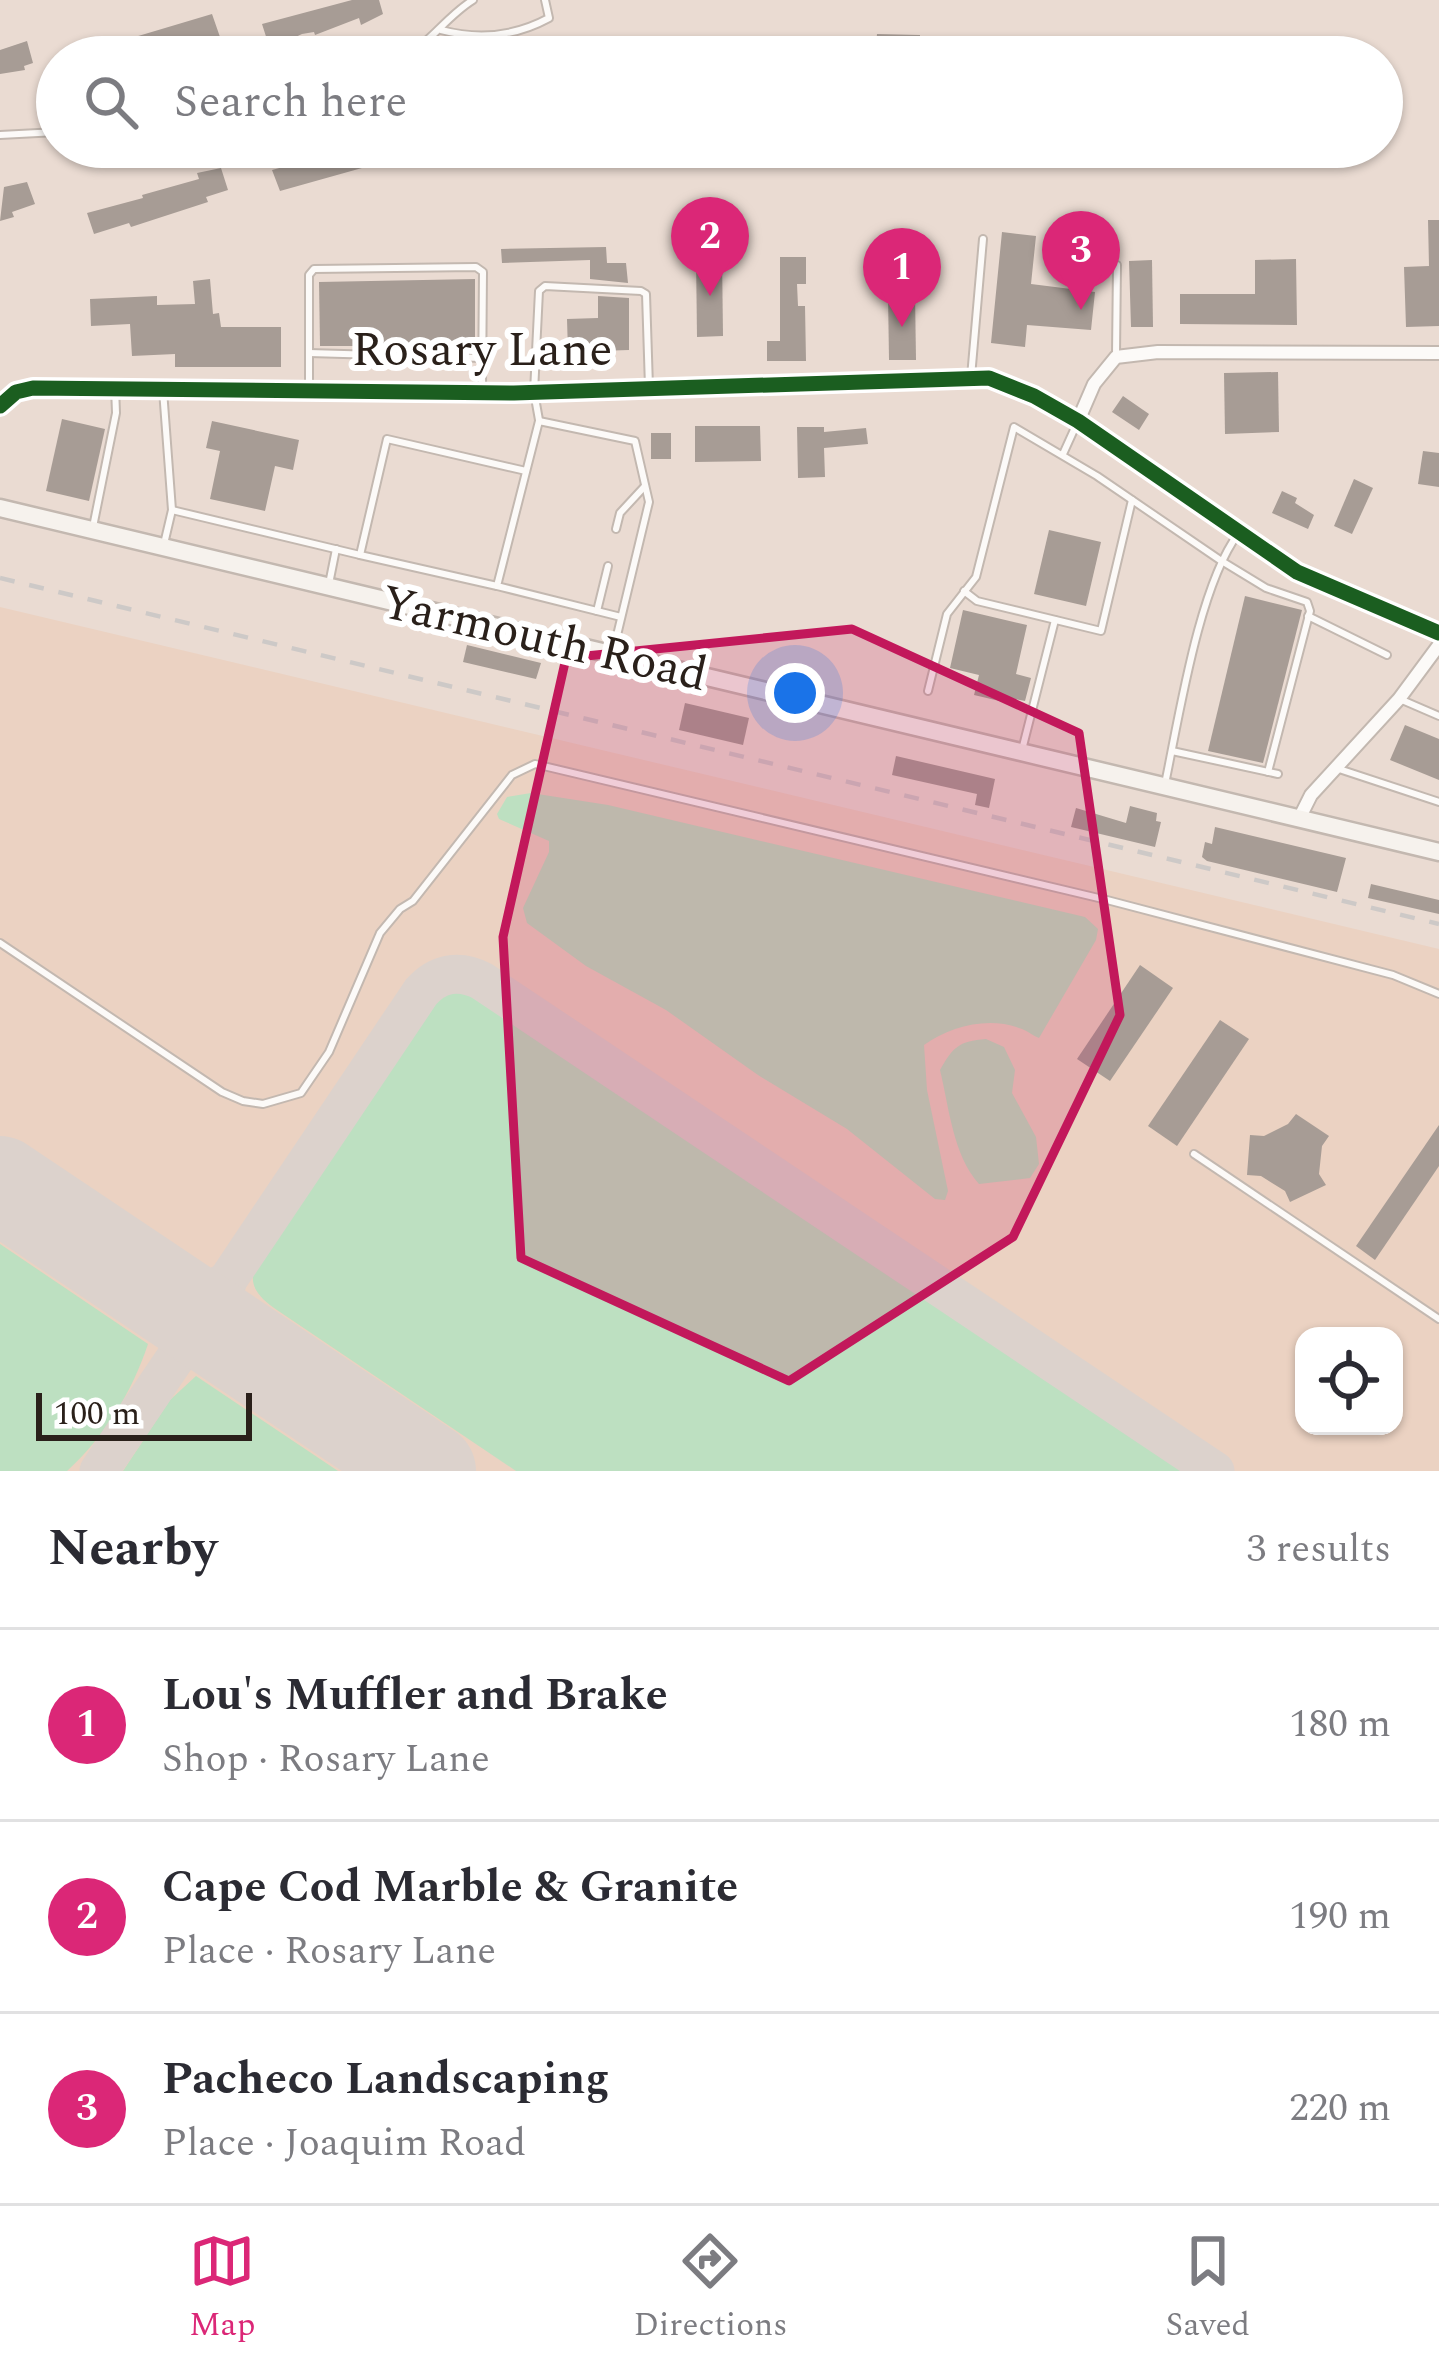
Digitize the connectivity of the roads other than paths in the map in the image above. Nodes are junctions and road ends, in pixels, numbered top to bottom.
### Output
1 (473, 0) edge
2 (545, 0) edge
3 (441, 30) junction
4 (433, 36) edge
5 (464, 36) edge
6 (489, 36) edge
7 (36, 133) edge
8 (0, 135) edge
9 (982, 239) dead end
10 (1117, 265) dead end
11 (309, 353) junction
12 (1439, 353) edge
13 (1116, 357) junction
14 (482, 358) junction
15 (971, 376) junction
16 (115, 387) junction
17 (649, 387) junction
18 (163, 388) junction
19 (309, 390) junction
20 (482, 392) junction
21 (534, 392) junction
22 (0, 406) edge
23 (539, 421) junction
24 (1078, 421) junction
25 (1063, 454) junction
26 (526, 471) junction
27 (645, 486) junction
28 (1132, 500) junction
29 (0, 508) edge
30 (172, 510) junction
31 (616, 529) dead end
32 (92, 531) junction
33 (1240, 531) junction
34 (163, 548) junction
35 (337, 548) junction
36 (360, 555) junction
37 (1220, 560) junction
38 (608, 566) dead end
39 (497, 586) junction
40 (328, 587) junction
41 (964, 591) junction
42 (597, 611) junction
43 (1308, 616) junction
44 (621, 617) junction
45 (1055, 620) junction
46 (1439, 633) edge
47 (1439, 645) edge
48 (612, 655) junction
49 (1387, 655) dead end
50 (928, 691) dead end
51 (1399, 699) junction
52 (1439, 716) edge
53 (1172, 751) junction
54 (1022, 753) junction
55 (1336, 768) junction
56 (1268, 772) junction
57 (1278, 774) dead end
58 (1164, 788) junction
59 (1439, 802) edge
60 (1299, 819) junction
61 (1439, 852) edge
62 (0, 943) edge
63 (1439, 994) edge
64 (1194, 1154) dead end
65 (1439, 1319) edge

1 - 3 lane
2 - 6 lane
3 - 4 lane
3 - 5 lane
7 - 8 lane
9 - 15 lane
10 - 13 lane
11 - 14 lane
11 - 14 lane
11 - 19 lane
12 - 13 street
13 - 24 street
14 - 20 lane
15 - 17 street, Rosary Lane
15 - 24 street, Rosary Lane
16 - 18 street, Rosary Lane
16 - 22 street, Rosary Lane
16 - 32 lane
17 - 21 street, Rosary Lane
17 - 21 lane
18 - 19 street, Rosary Lane
18 - 30 lane
19 - 20 street, Rosary Lane
20 - 21 street, Rosary Lane
21 - 23 lane
23 - 26 lane
23 - 27 lane
24 - 25 lane
24 - 33 street, Rosary Lane
25 - 28 lane
25 - 41 lane
26 - 36 lane
26 - 39 lane
27 - 31 lane
27 - 44 lane
28 - 37 lane
28 - 45 lane
29 - 32 main road, Yarmouth Road
30 - 34 lane
30 - 35 lane
32 - 34 main road, Yarmouth Road
33 - 37 lane
33 - 46 street, Rosary Lane
34 - 40 main road, Yarmouth Road
35 - 36 lane
35 - 40 lane
36 - 39 lane
37 - 43 lane
37 - 53 lane
38 - 42 lane
39 - 42 lane
40 - 48 main road, Yarmouth Road
41 - 45 lane
41 - 50 lane
42 - 44 lane
43 - 49 lane
43 - 56 lane
44 - 48 lane
45 - 54 lane
47 - 51 street
48 - 54 main road, Yarmouth Road
51 - 52 lane
51 - 55 street
53 - 56 lane
53 - 58 lane
54 - 58 main road, Yarmouth Road
55 - 59 lane
55 - 60 street
56 - 57 lane
58 - 60 main road, Yarmouth Road
60 - 61 main road, Yarmouth Road
62 - 63 lane
64 - 65 lane

